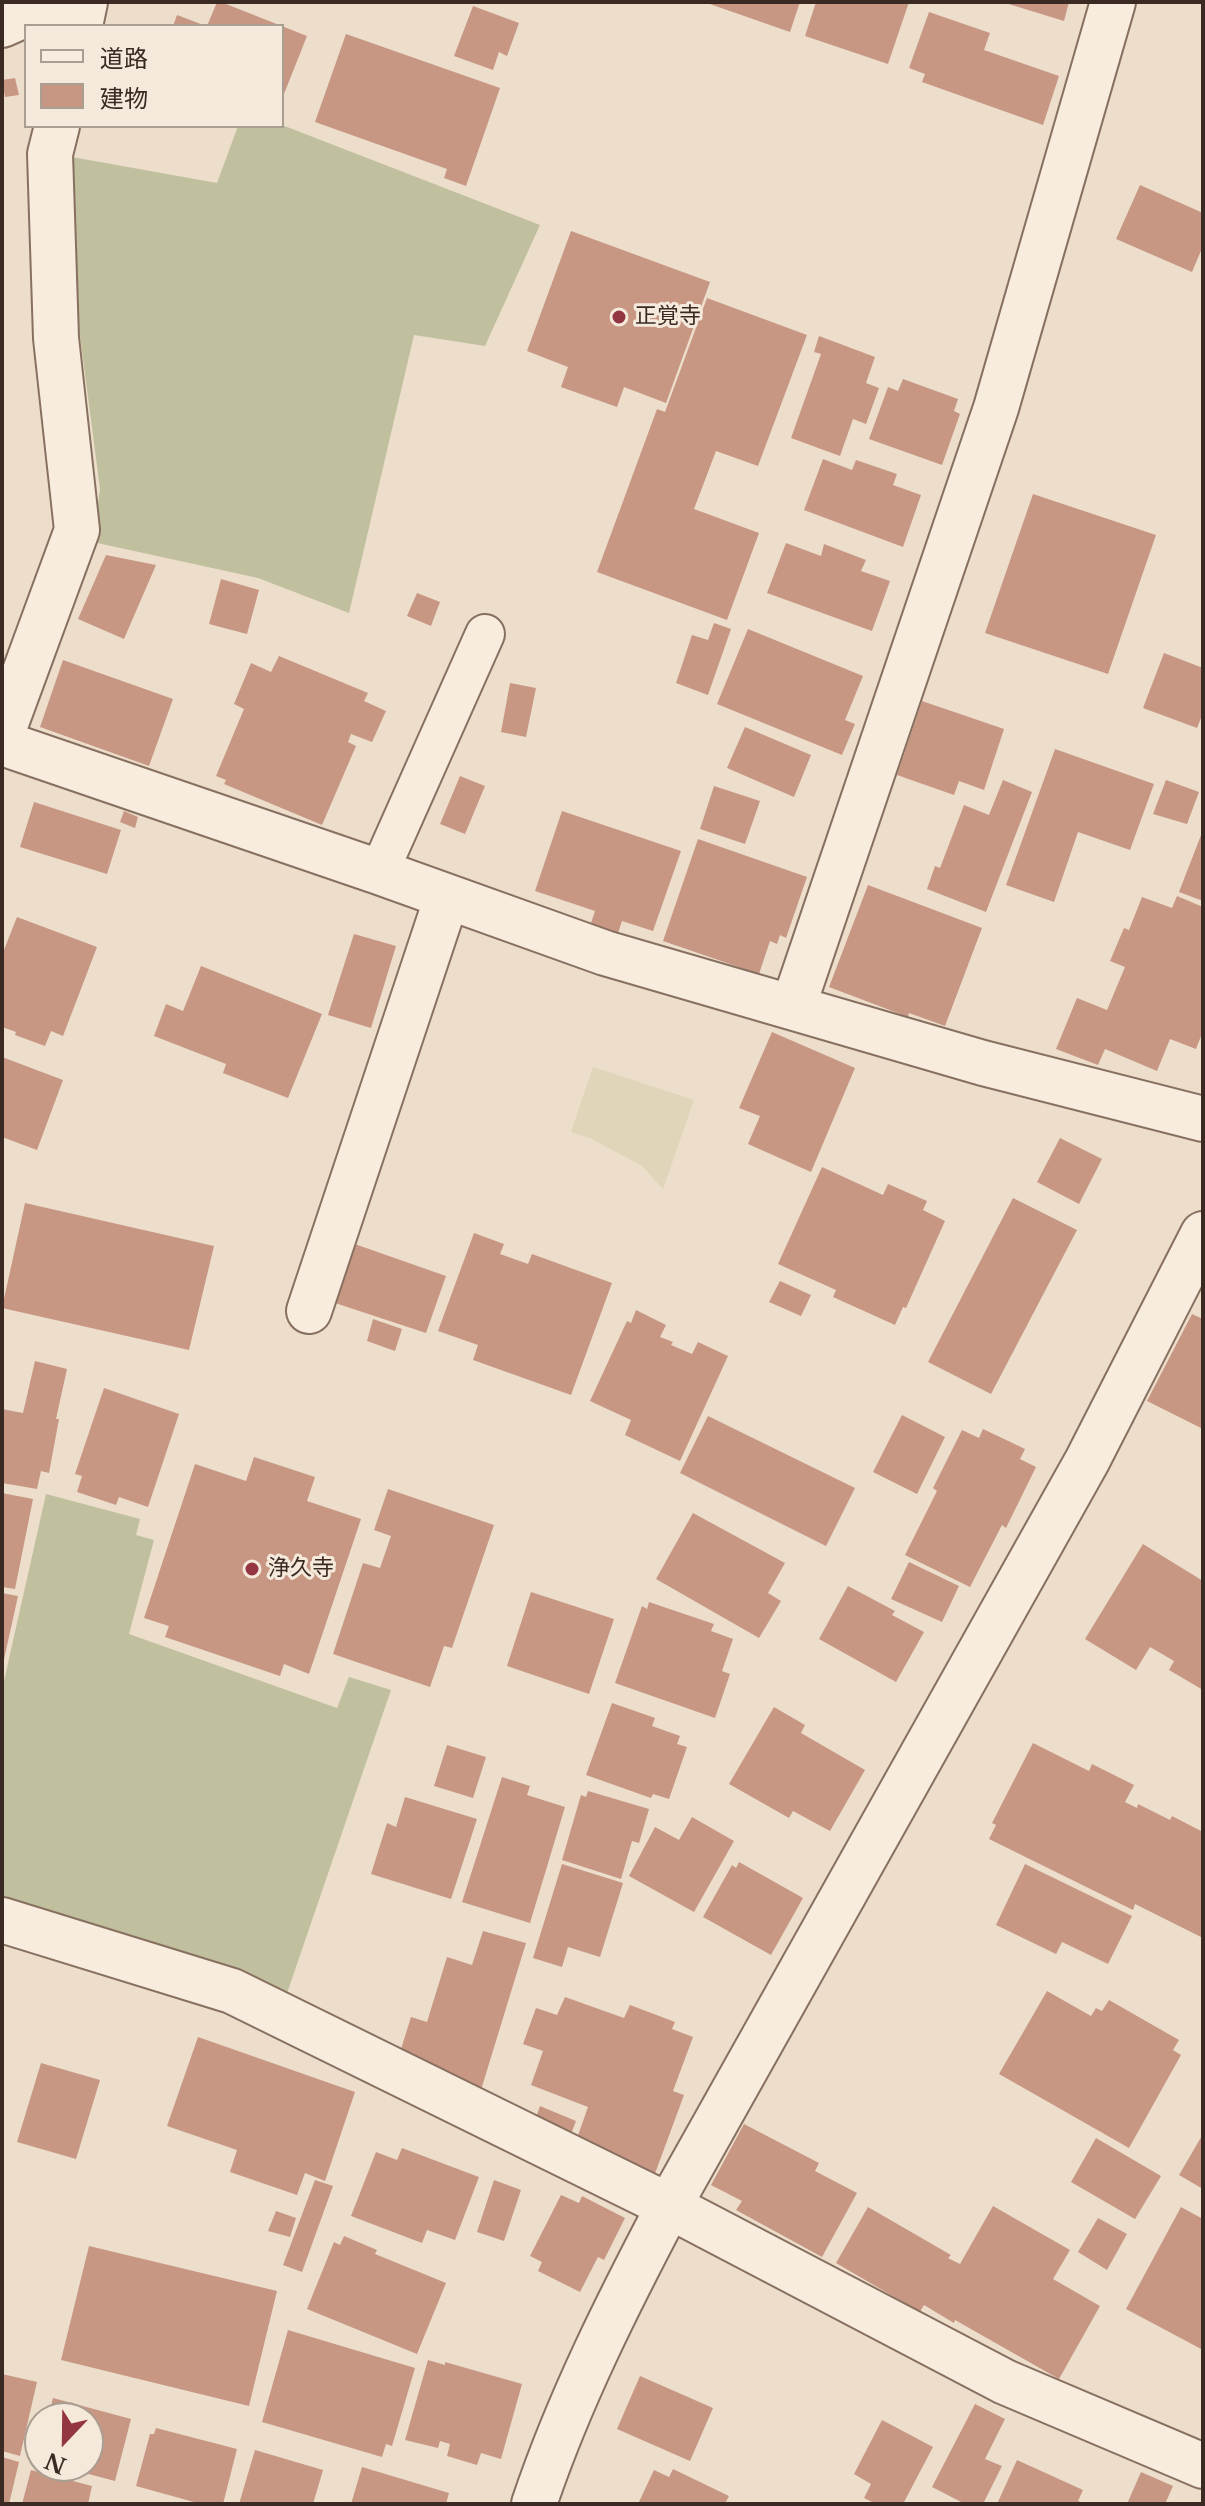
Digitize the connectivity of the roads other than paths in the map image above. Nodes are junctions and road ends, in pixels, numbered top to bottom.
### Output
1 (54, 2) edge
2 (85, 2) edge
3 (1113, 2) edge
4 (80, 24) edge
5 (2, 25) edge
6 (56, 128) edge
7 (485, 634) dead end
8 (2, 734) edge
9 (2, 743) edge
10 (379, 872) junction
11 (447, 897) junction
12 (793, 1007) junction
13 (1203, 1119) edge
14 (1203, 1234) edge
15 (309, 1311) dead end
16 (2, 1920) edge
17 (669, 2206) junction
18 (1203, 2466) edge
19 (534, 2504) edge

1 - 5 street
2 - 4 street
3 - 12 street
6 - 8 street
7 - 10 lane
9 - 10 street
10 - 11 street
11 - 12 street
11 - 15 street
12 - 13 street
14 - 17 street
16 - 17 street
17 - 18 street
17 - 19 street

